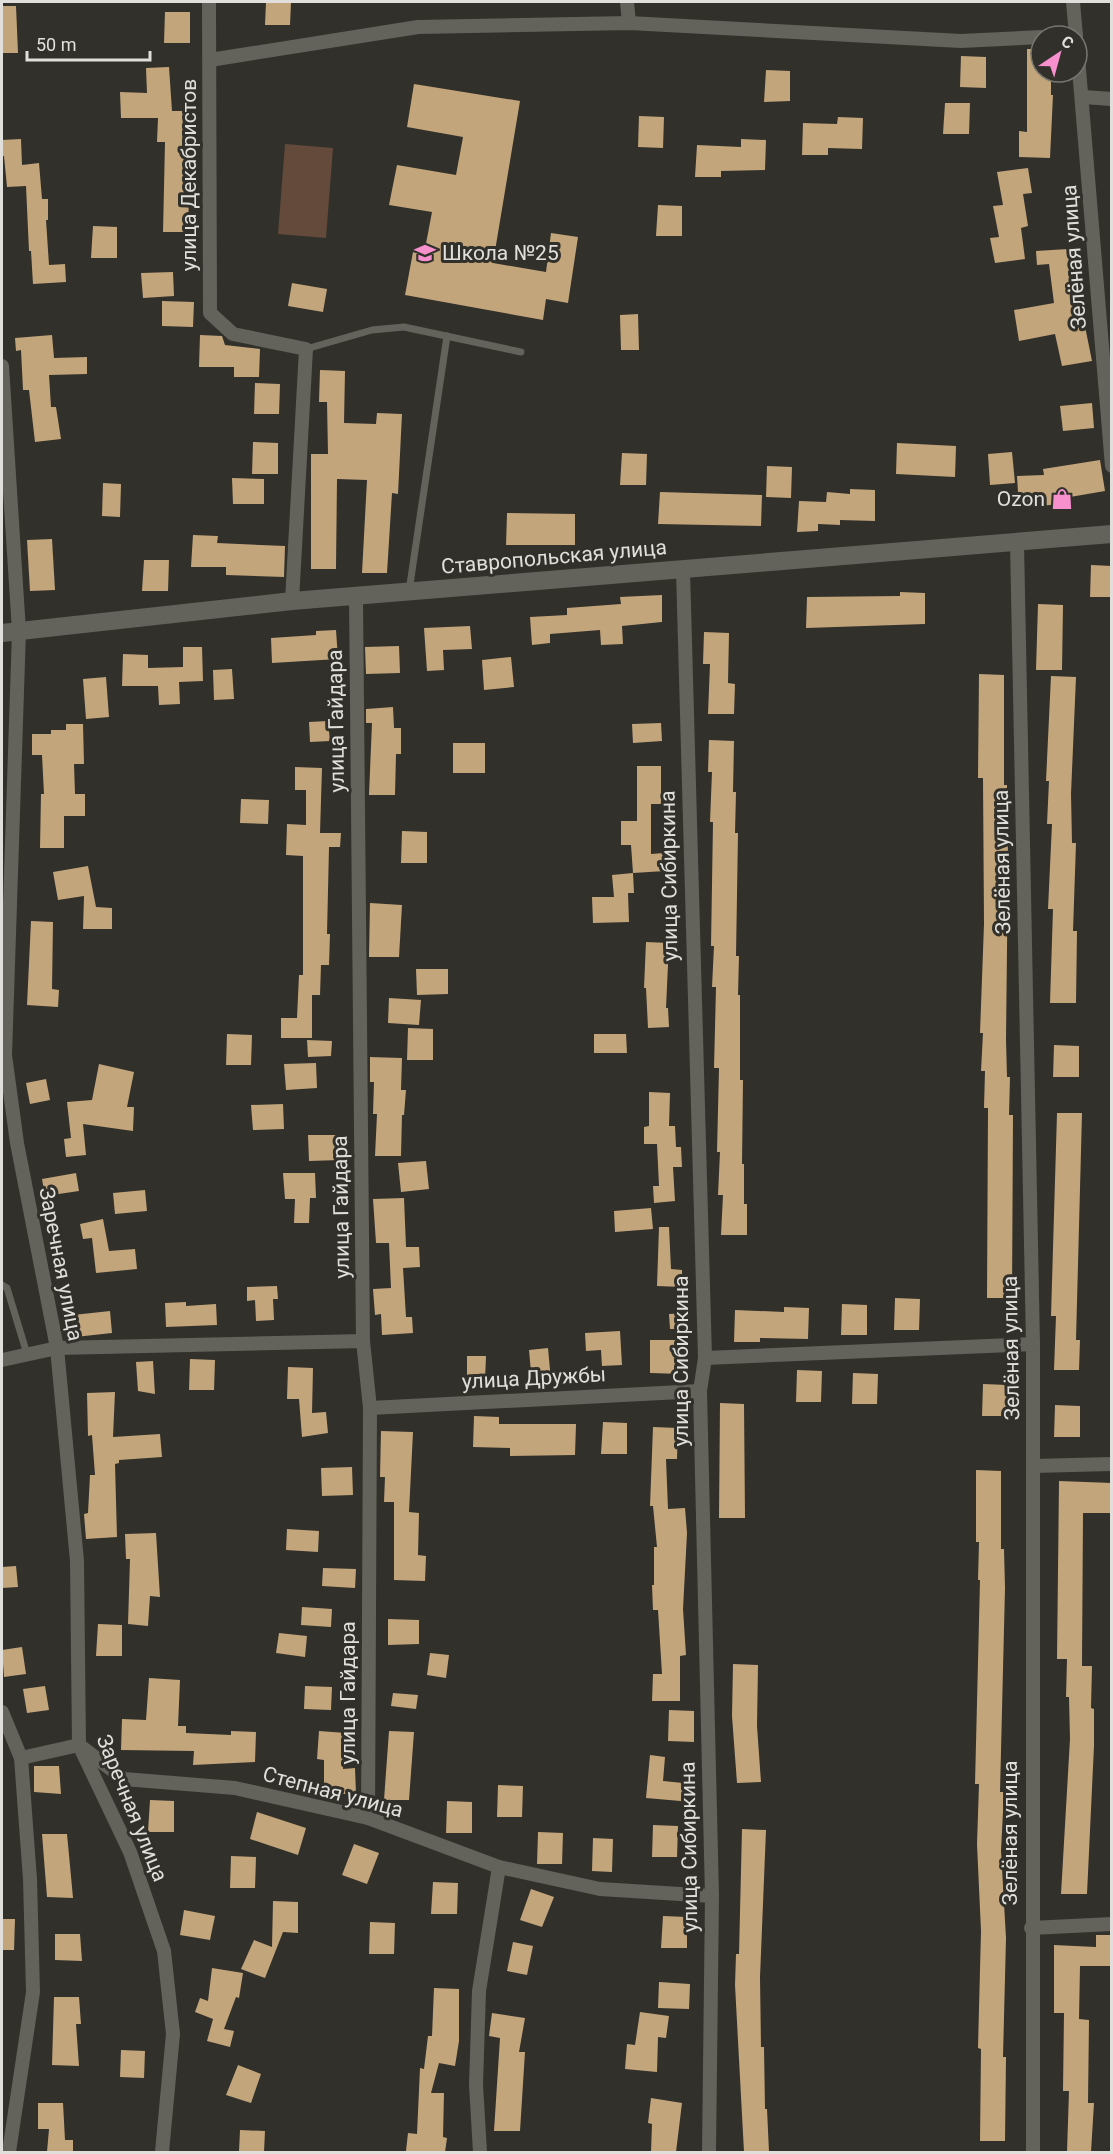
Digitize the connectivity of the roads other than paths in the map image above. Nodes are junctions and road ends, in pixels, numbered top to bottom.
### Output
1 (209, 2) edge
2 (627, 2) edge
3 (1073, 2) edge
4 (629, 23) junction
5 (1075, 24) edge
6 (1029, 38) edge
7 (210, 60) junction
8 (1081, 84) edge
9 (1083, 97) junction
10 (1112, 99) edge
11 (447, 336) junction
12 (306, 350) junction
13 (521, 352) dead end
14 (2, 366) edge
15 (1112, 466) edge
16 (1112, 534) edge
17 (1017, 543) junction
18 (683, 570) junction
19 (409, 592) junction
20 (356, 597) junction
21 (292, 601) junction
22 (10, 632) edge
23 (2, 1285) edge
24 (363, 1341) junction
25 (1033, 1344) junction
26 (57, 1348) junction
27 (27, 1354) junction
28 (705, 1358) junction
29 (2, 1360) edge
30 (700, 1391) junction
31 (370, 1408) junction
32 (1112, 1464) edge
33 (1033, 1466) junction
34 (2, 1712) edge
35 (79, 1745) junction
36 (21, 1758) junction
37 (368, 1818) junction
38 (499, 1867) junction
39 (712, 1896) junction
40 (1112, 1924) edge
41 (1031, 1928) junction
42 (9, 2152) edge
43 (162, 2152) edge
44 (480, 2152) edge
45 (709, 2152) edge
46 (1033, 2152) edge

1 - 7 street, улица Декабристов
2 - 4 street
3 - 5 street, Зелёная улица
4 - 6 street
4 - 7 street
7 - 12 street, улица Декабристов
8 - 9 street, Зелёная улица
9 - 10 street
9 - 15 street, Зелёная улица
11 - 12 lane
11 - 13 lane
11 - 19 lane
12 - 21 street
14 - 22 street, Заречная улица
16 - 17 main road, Ставропольская улица
17 - 18 main road, Ставропольская улица
17 - 25 street, Зелёная улица
18 - 19 main road, Ставропольская улица
18 - 28 street, улица Сибиркина
19 - 20 main road, Ставропольская улица
20 - 21 main road, Ставропольская улица
20 - 24 street, улица Гайдара
21 - 22 main road, Ставропольская улица
22 - 26 street, Заречная улица
23 - 27 lane
24 - 26 street
24 - 31 street, улица Гайдара
25 - 28 street
25 - 33 street, Зелёная улица
26 - 27 street
26 - 35 street, Заречная улица
27 - 29 street
28 - 30 street, улица Сибиркина
30 - 31 street, улица Дружбы
30 - 39 street, улица Сибиркина
31 - 37 street, улица Гайдара
32 - 33 street
33 - 41 street, Зелёная улица
34 - 36 street
35 - 36 street
35 - 37 street, Степная улица
35 - 43 street, Заречная улица
36 - 42 street
37 - 38 street, Степная улица
38 - 39 street, Степная улица
38 - 44 street
39 - 45 street, улица Сибиркина
40 - 41 street
41 - 46 street, Зелёная улица

